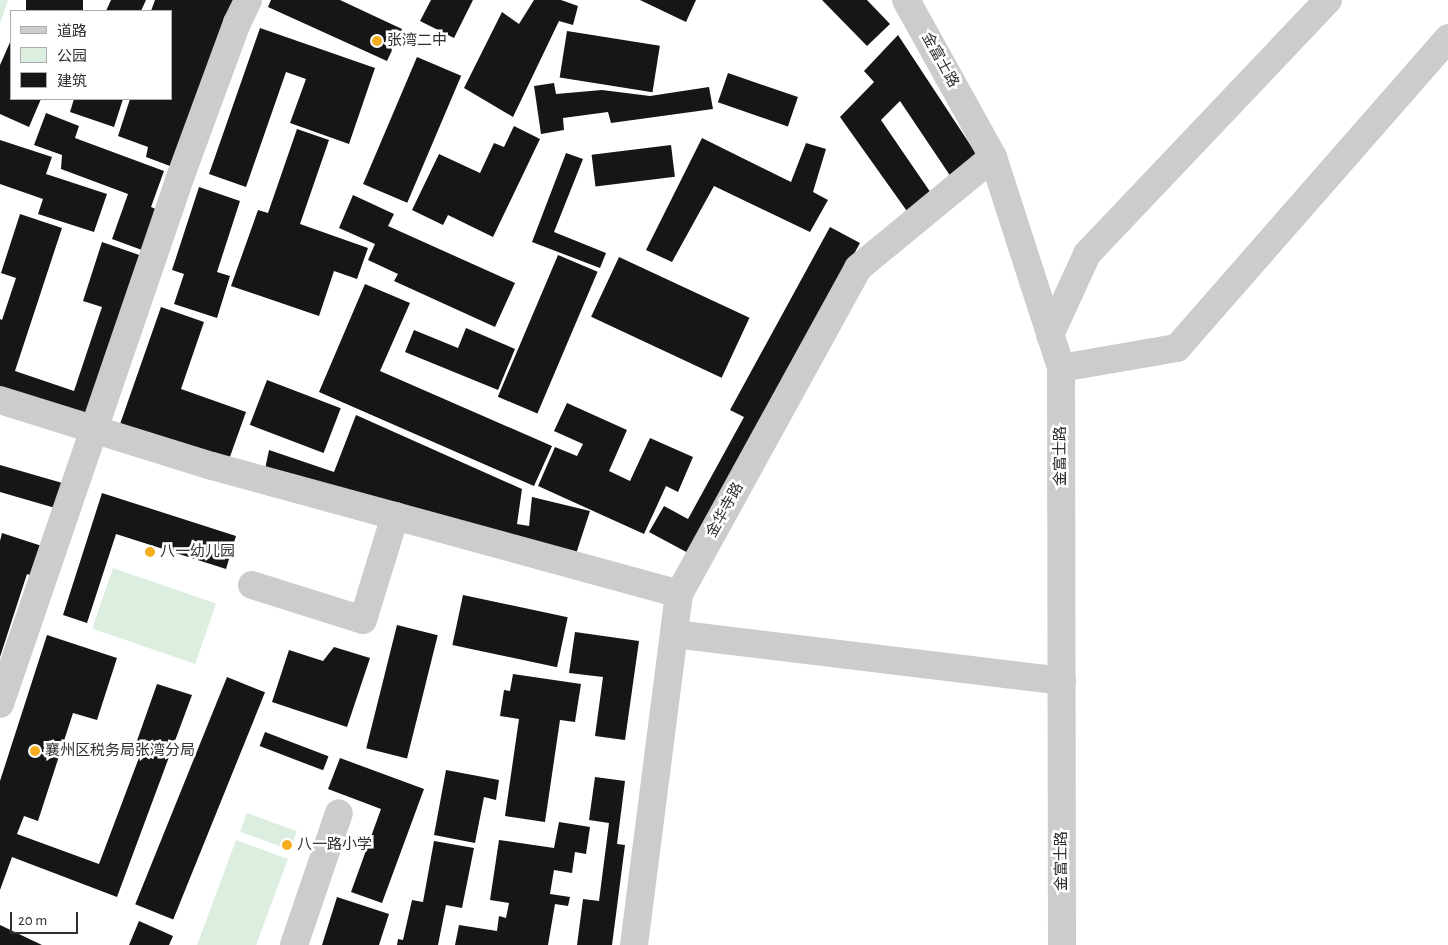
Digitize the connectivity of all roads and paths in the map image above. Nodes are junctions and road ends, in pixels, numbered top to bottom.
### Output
1 (248, 0) edge
2 (906, 0) edge
3 (1328, 0) edge
4 (1448, 38) edge
5 (993, 157) junction
6 (1050, 335) junction
7 (1061, 368) junction
8 (0, 400) edge
9 (96, 430) junction
10 (395, 516) junction
11 (252, 585) dead end
12 (679, 594) junction
13 (674, 634) junction
14 (1062, 681) junction
15 (0, 704) edge
16 (339, 813) dead end
17 (294, 945) edge
18 (634, 945) edge
19 (1062, 945) edge

1 - 9 street
2 - 5 street, 金富士路
3 - 6 street
4 - 7 street
5 - 6 street, 金富士路
5 - 12 street, 金华寺路
6 - 7 street, 金富士路
7 - 14 street, 金富士路
8 - 9 street
9 - 10 street
9 - 15 street
10 - 11 street
10 - 12 street
12 - 13 street, 金华寺路
13 - 14 street
13 - 18 street, 金华寺路
14 - 19 street, 金富士路
16 - 17 street

